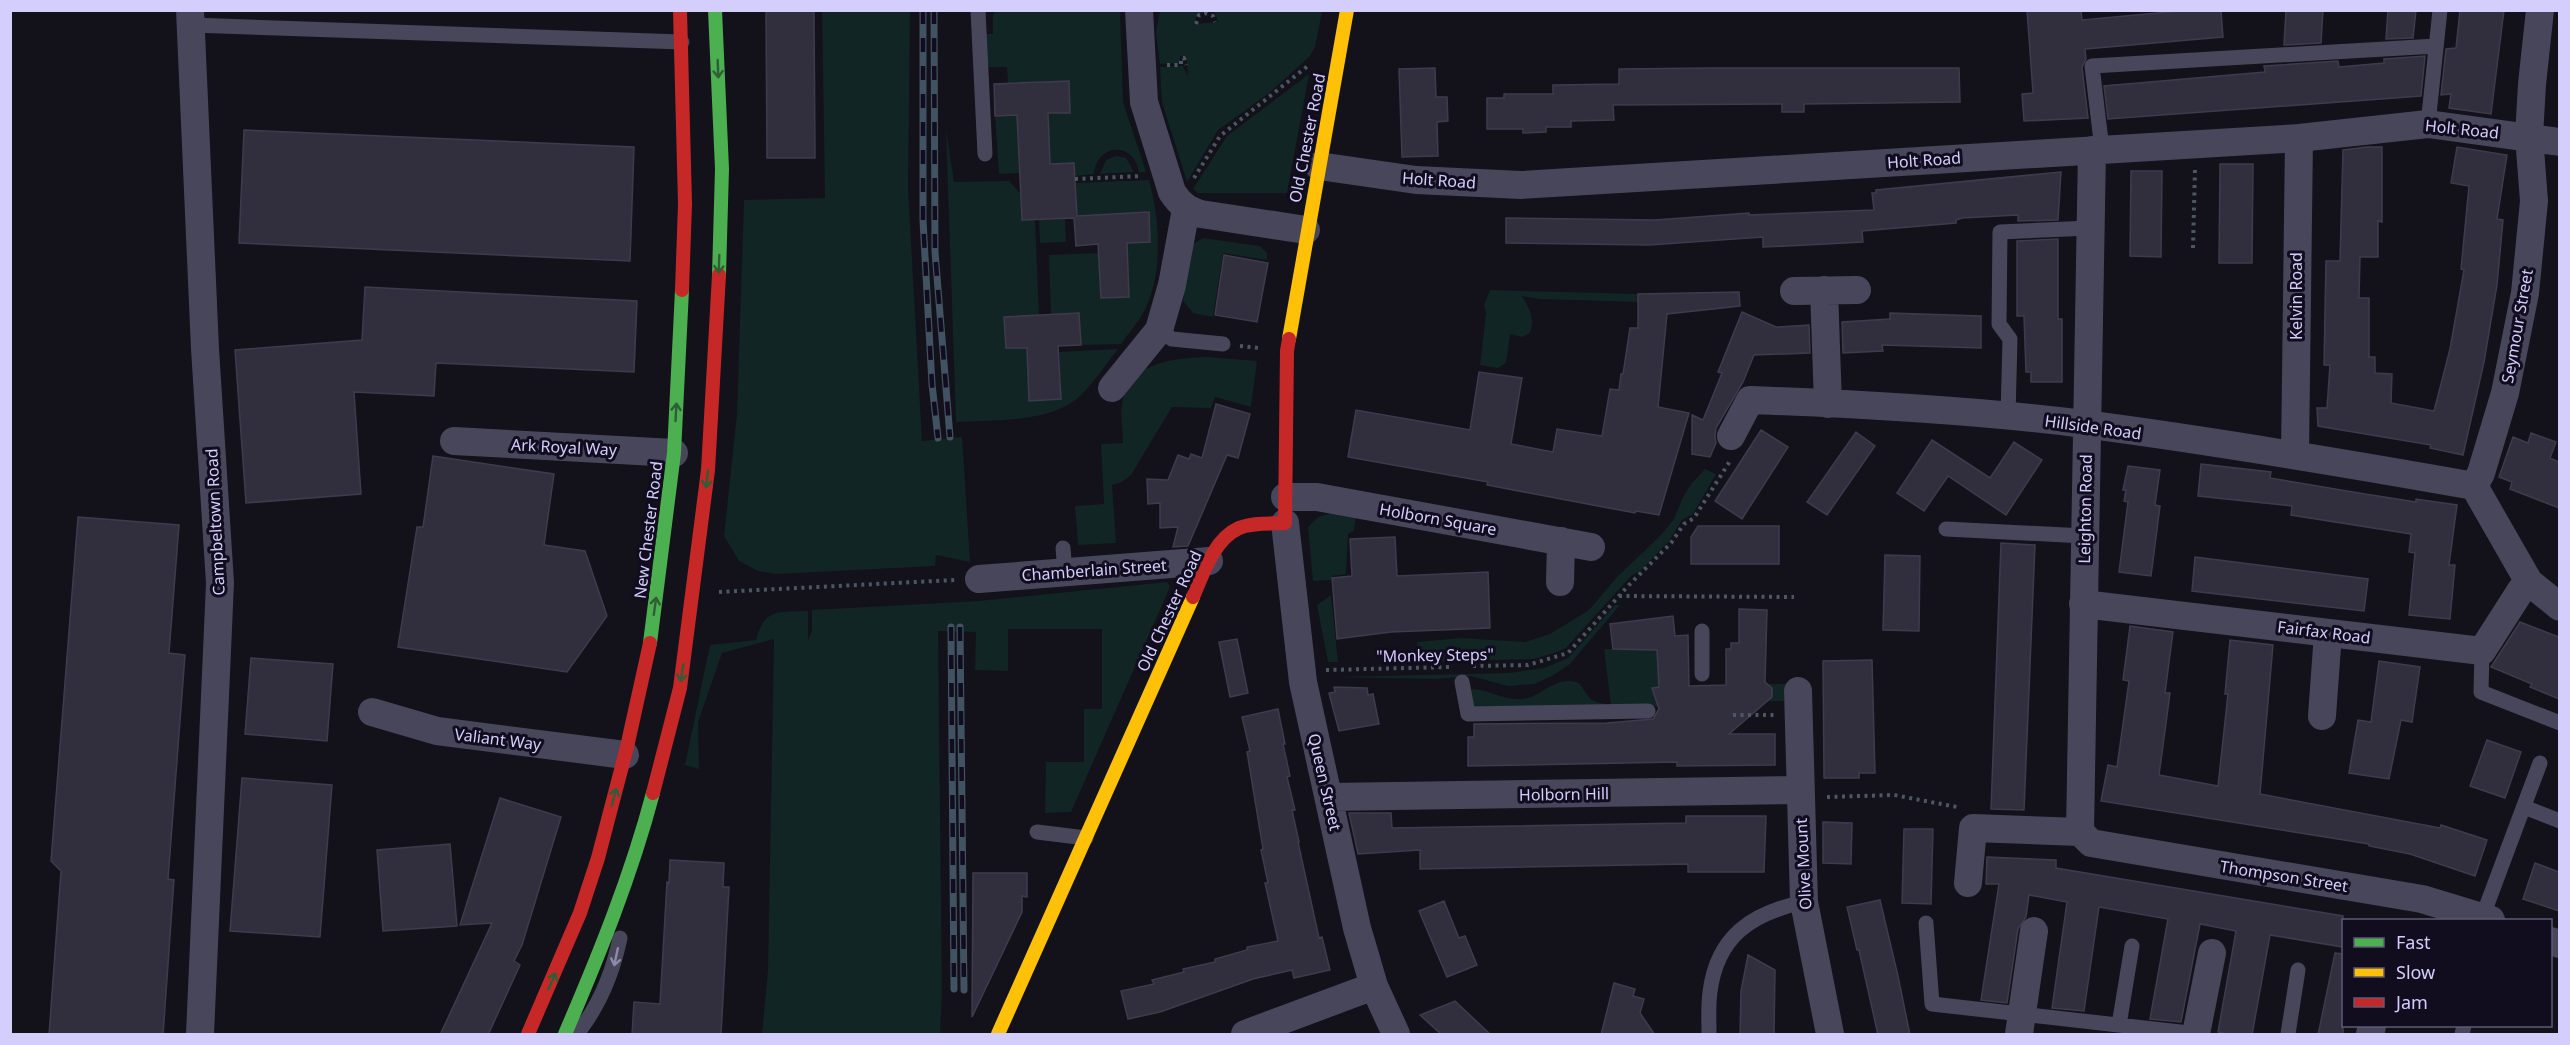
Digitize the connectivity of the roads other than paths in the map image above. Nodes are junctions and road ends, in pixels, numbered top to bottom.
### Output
1 (680, 10) edge
2 (716, 10) edge
3 (978, 10) edge
4 (1139, 10) edge
5 (1347, 10) edge
6 (2440, 10) edge
7 (2540, 10) edge
8 (190, 18) edge
9 (682, 42) junction
10 (2436, 46) junction
11 (2428, 124) junction
12 (2529, 136) junction
13 (2299, 138) junction
14 (2559, 142) edge
15 (2097, 149) junction
16 (985, 154) dead end
17 (1319, 166) junction
18 (1182, 205) junction
19 (2090, 228) junction
20 (1306, 230) junction
21 (1824, 290) junction
22 (1857, 290) dead end
23 (1794, 291) dead end
24 (1159, 330) junction
25 (1223, 344) road end
26 (1112, 388) dead end
27 (1828, 404) junction
28 (2008, 416) junction
29 (2086, 424) junction
30 (454, 441) dead end
31 (1731, 448) road end
32 (674, 453) junction
33 (2295, 455) junction
34 (2474, 486) junction
35 (1285, 510) junction
36 (1946, 529) dead end
37 (2084, 536) junction
38 (1561, 541) junction
39 (1591, 547) dead end
40 (1209, 561) junction
41 (979, 579) road end
42 (1560, 582) dead end
43 (2529, 582) junction
44 (2083, 604) junction
45 (2559, 607) edge
46 (1702, 631) dead end
47 (2328, 633) junction
48 (2482, 651) junction
49 (1702, 674) dead end
50 (1462, 682) dead end
51 (1798, 703) road end
52 (1648, 711) dead end
53 (372, 712) dead end
54 (2322, 716) dead end
55 (2559, 723) edge
56 (625, 755) junction
57 (2540, 763) dead end
58 (1799, 794) junction
59 (1329, 797) junction
60 (2524, 807) junction
61 (2559, 821) edge
62 (1037, 832) dead end
63 (2080, 832) junction
64 (1086, 838) junction
65 (634, 858) junction
66 (1968, 883) dead end
67 (1804, 902) junction
68 (2487, 919) edge
69 (1926, 923) dead end
70 (2034, 931) dead end
71 (2132, 946) dead end
72 (2212, 952) dead end
73 (2298, 970) dead end
74 (1374, 986) junction
75 (2020, 1025) edge
76 (2119, 1025) junction
77 (2197, 1034) edge
78 (200, 1035) edge
79 (528, 1035) edge
80 (565, 1035) edge
81 (576, 1035) edge
82 (998, 1035) edge
83 (1245, 1035) edge
84 (1396, 1035) edge
85 (1709, 1035) edge
86 (1830, 1035) edge
87 (2288, 1035) edge

1 - 9 main road, New Chester Road
2 -> 65 main road
3 - 16 lane
4 - 18 street
5 - 17 main road, Old Chester Road
6 - 10 lane
7 - 12 street, Seymour Street
8 - 9 lane
8 - 78 street, Campbeltown Road
32 -> 9 main road, New Chester Road
10 - 11 lane
10 - 15 lane
11 - 12 street, Holt Road
11 - 13 street, Holt Road
12 - 14 street, Holt Road
12 - 34 street, Seymour Street
13 - 15 street, Holt Road
13 - 33 street, Kelvin Road
15 - 17 street, Holt Road
15 - 19 street, Leighton Road
17 - 20 main road, Old Chester Road
18 - 20 street
18 - 24 street
19 - 28 lane
19 - 29 street, Leighton Road
20 - 35 main road, Old Chester Road
21 - 22 street
21 - 23 street
21 - 27 street
24 - 25 lane
24 - 26 street
27 - 28 street, Hillside Road
27 - 31 street, Hillside Road
28 - 29 street, Hillside Road
29 - 33 street, Hillside Road
29 - 37 street, Leighton Road
30 - 32 street, Ark Royal Way
56 -> 32 main road, New Chester Road
33 - 34 street, Hillside Road
34 - 43 street
35 - 38 street, Holborn Square
35 - 40 main road, Old Chester Road
35 - 59 street, Queen Street
36 - 37 lane
37 - 44 street, Leighton Road
38 - 39 street, Holborn Square
38 - 42 street
40 - 41 street, Chamberlain Street
40 - 64 main road, Old Chester Road
43 - 45 street
43 - 48 street
44 - 47 street, Fairfax Road
44 - 63 street, Leighton Road
46 - 49 lane
47 - 48 street, Fairfax Road
47 - 54 street
48 - 55 lane
50 - 52 lane
51 - 58 street, Olive Mount
53 - 56 street, Valiant Way
79 -> 56 main road, New Chester Road
57 - 60 lane
58 - 59 street, Holborn Hill
58 - 67 street, Olive Mount
59 - 74 street, Queen Street
60 - 61 lane
60 - 68 lane
62 - 64 lane
63 - 66 street
63 - 68 street, Thompson Street
64 - 82 main road, Old Chester Road
65 - 80 main road
65 -> 81 lane
67 - 85 lane
67 - 86 street, Olive Mount
69 - 75 lane
70 - 75 street
71 - 76 lane
72 - 77 street
73 - 87 lane
74 - 83 street
74 - 84 street, Queen Street
75 - 76 lane
76 - 77 lane

